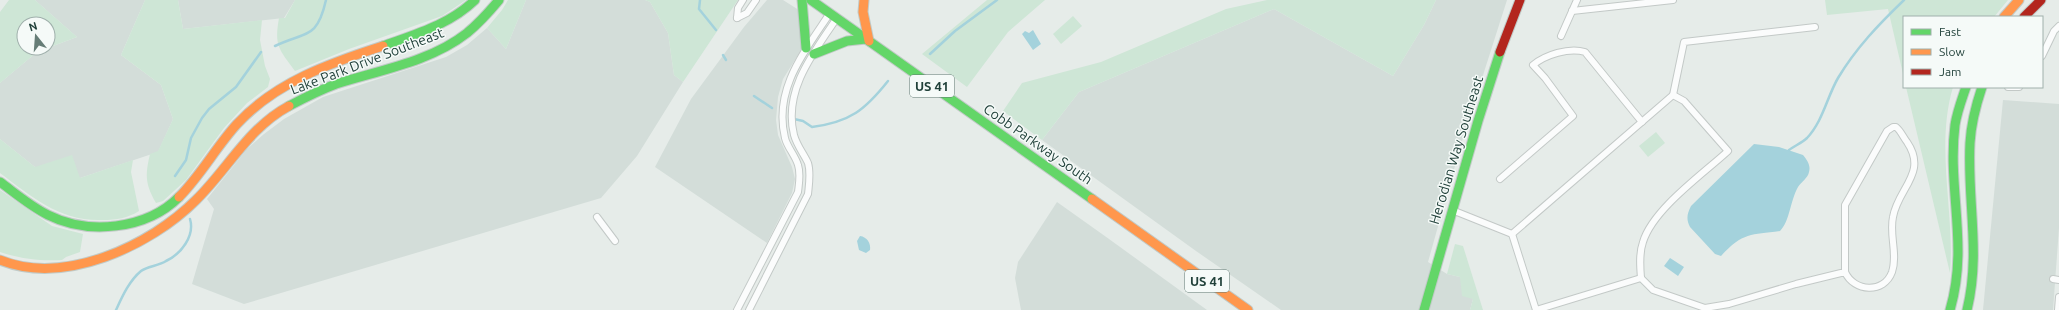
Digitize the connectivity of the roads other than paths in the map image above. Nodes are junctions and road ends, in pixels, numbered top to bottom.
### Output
1 (475, 0) edge
2 (499, 0) edge
3 (743, 0) edge
4 (756, 0) edge
5 (802, 0) edge
6 (811, 0) edge
7 (864, 0) edge
8 (1520, 0) edge
9 (1577, 0) edge
10 (1673, 0) edge
11 (2019, 0) edge
12 (2041, 0) edge
13 (1653, 1) edge
14 (1572, 11) junction
15 (833, 16) junction
16 (2005, 16) edge
17 (2025, 16) edge
18 (2059, 26) edge
19 (1815, 28) dead end
20 (1561, 36) dead end
21 (867, 40) junction
22 (810, 51) junction
23 (2043, 54) edge
24 (1966, 88) edge
25 (1982, 88) edge
26 (1673, 95) junction
27 (1642, 122) junction
28 (1500, 179) dead end
29 (0, 182) edge
30 (1452, 210) junction
31 (597, 217) dead end
32 (1512, 234) junction
33 (615, 241) dead end
34 (0, 260) edge
35 (1845, 272) junction
36 (1641, 278) junction
37 (2059, 297) edge
38 (736, 310) edge
39 (749, 310) edge
40 (1248, 310) edge
41 (1424, 310) edge
42 (1536, 310) edge
43 (1950, 310) edge
44 (1967, 310) edge
45 (2058, 310) edge

1 - 29 street, Lake Park Drive Southeast
2 - 34 street, Lake Park Drive Southeast
3 - 4 street
5 - 22 street
6 - 15 street, Cobb Parkway South / US 41
7 - 21 street
8 - 30 street, Herodian Way Southeast
9 - 14 street
10 - 13 street
11 - 16 street
12 - 17 street
13 - 14 street
14 - 20 street
15 - 21 street, Cobb Parkway South / US 41
15 - 22 street
15 - 22 street
18 - 23 street
19 - 26 street
21 - 22 street
21 - 40 street, Cobb Parkway South / US 41
22 - 38 street
22 - 39 street
24 - 43 street
25 - 44 street
26 - 27 street
26 - 36 street
27 - 28 street
27 - 32 street
30 - 32 street
30 - 41 street, Herodian Way Southeast
31 - 33 street
32 - 42 street
35 - 35 street
35 - 36 street
36 - 42 street
37 - 45 street

